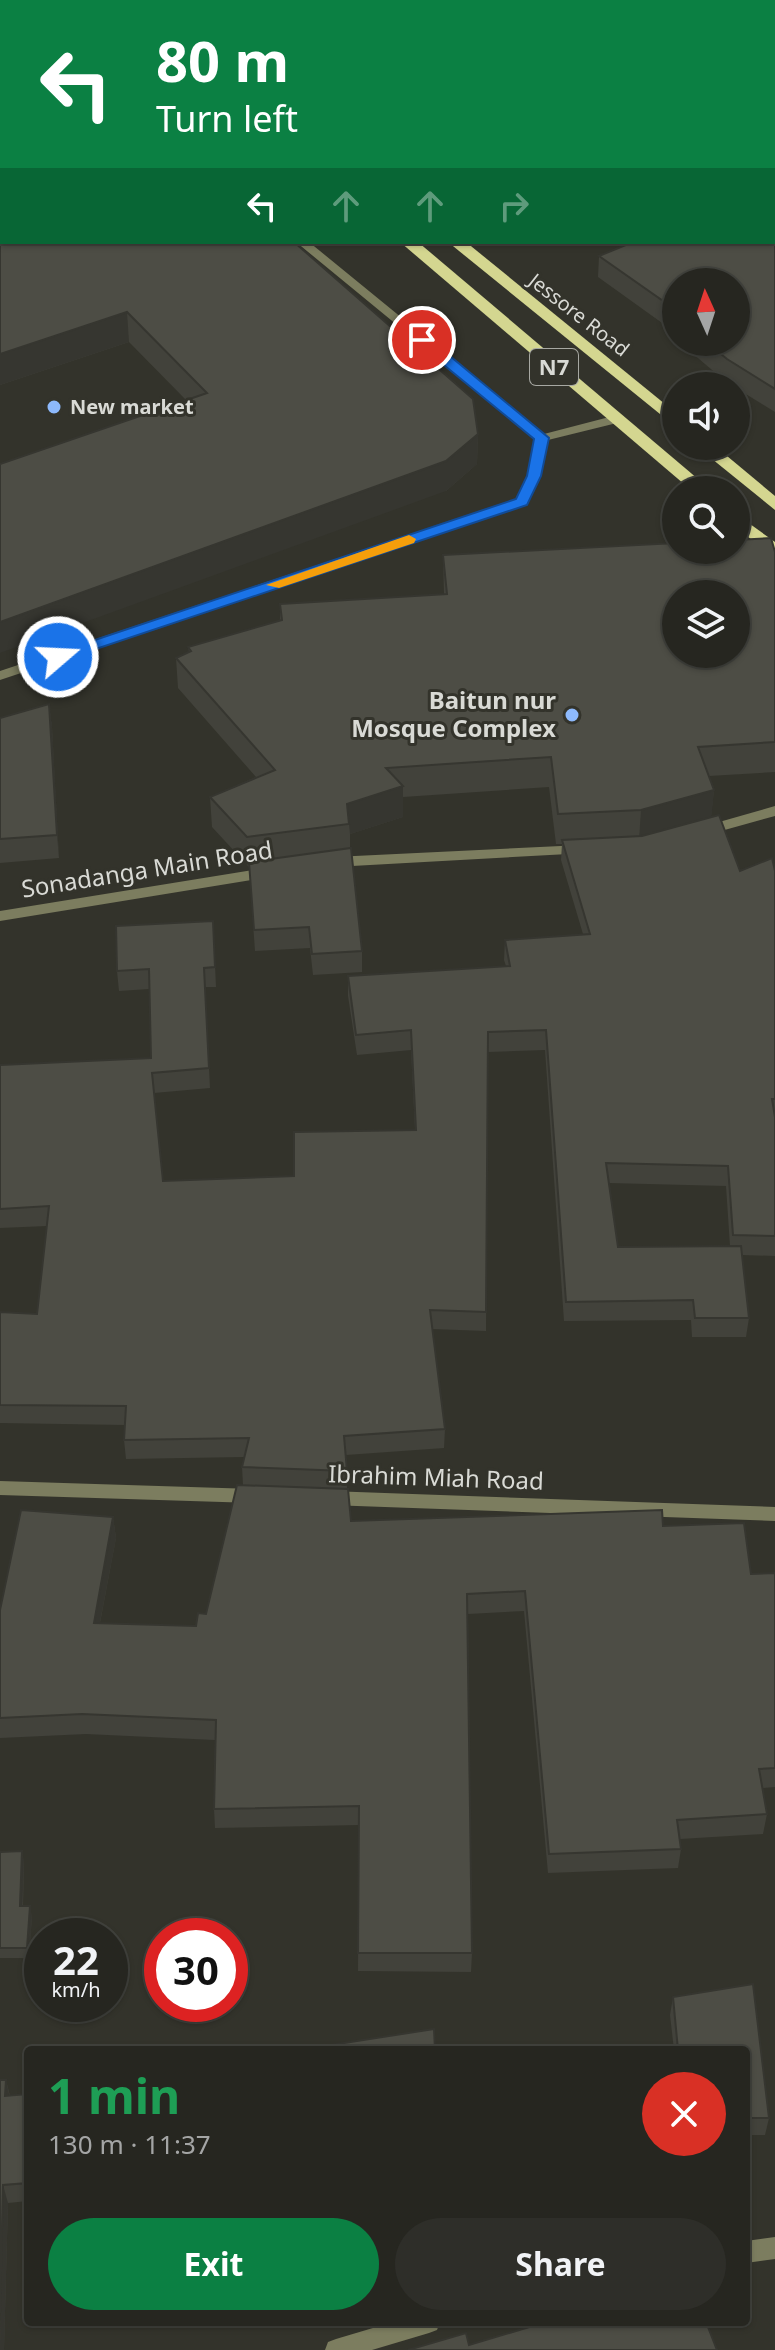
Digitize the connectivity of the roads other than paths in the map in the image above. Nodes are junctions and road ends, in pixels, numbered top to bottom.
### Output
1 (304, 244) edge
2 (410, 244) edge
3 (458, 244) edge
4 (662, 411) edge
5 (617, 419) junction
6 (542, 438) junction
7 (722, 460) edge
8 (685, 476) edge
9 (775, 505) edge
10 (750, 530) edge
11 (775, 551) edge
12 (0, 676) edge
13 (775, 811) edge
14 (684, 836) edge
15 (592, 850) edge
16 (325, 863) edge
17 (294, 868) edge
18 (0, 916) edge
19 (0, 1488) edge
20 (267, 1496) edge
21 (315, 1498) edge
22 (775, 1514) edge
23 (775, 2248) edge
24 (750, 2251) edge
25 (416, 2326) edge
26 (336, 2350) edge

1 - 6 street
2 - 5 highway, N7
3 - 4 highway, Jessore Road / N7
5 - 6 street
5 - 8 highway, N7
6 - 12 street
7 - 9 highway
10 - 11 highway
13 - 14 street
15 - 16 street
17 - 18 street, Sonadanga Main Road
19 - 20 street
21 - 22 street, Ibrahim Miah Road
23 - 24 street
25 - 26 street

